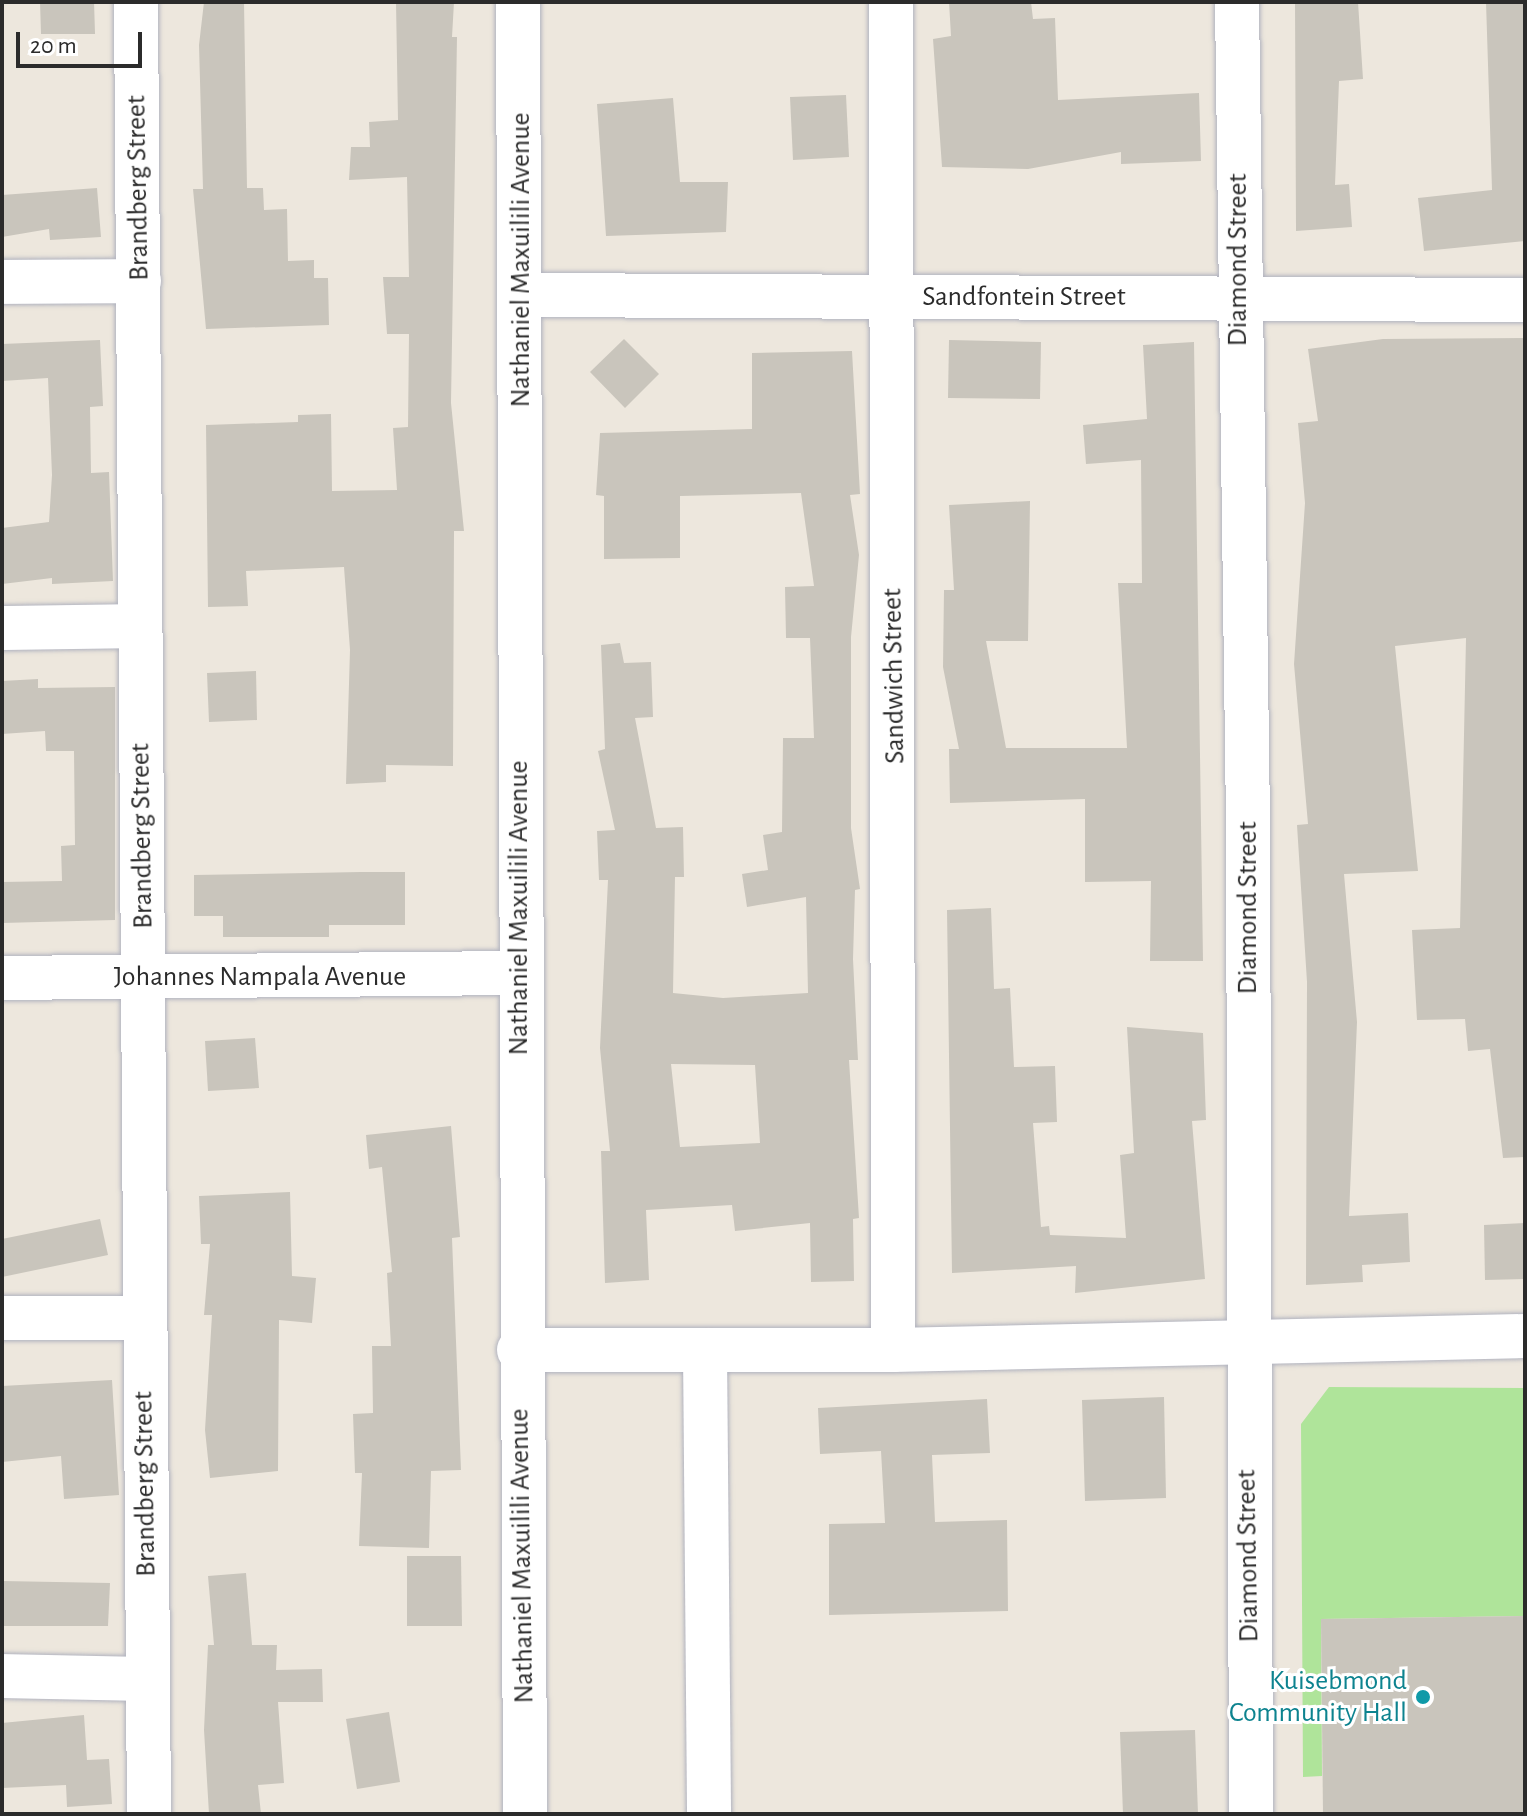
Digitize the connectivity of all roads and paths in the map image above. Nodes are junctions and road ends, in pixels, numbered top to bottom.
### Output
1 (136, 2) edge
2 (518, 2) edge
3 (891, 2) edge
4 (1237, 2) edge
5 (139, 281) junction
6 (2, 282) edge
7 (524, 295) junction
8 (889, 297) junction
9 (1237, 299) junction
10 (1525, 300) edge
11 (138, 626) junction
12 (2, 628) edge
13 (518, 973) junction
14 (145, 976) junction
15 (2, 978) edge
16 (2, 1318) edge
17 (143, 1318) junction
18 (1525, 1336) edge
19 (1246, 1342) junction
20 (519, 1350) junction
21 (705, 1350) junction
22 (893, 1350) junction
23 (2, 1676) edge
24 (147, 1679) junction
25 (149, 1814) edge
26 (525, 1814) edge
27 (709, 1814) edge
28 (1251, 1814) edge

1 - 5 street, Brandberg Street
2 - 7 street, Nathaniel Maxuilili Avenue
3 - 8 street, Sandwich Street
4 - 9 street, Diamond Street
5 - 6 street
5 - 11 street, Brandberg Street
7 - 8 street, Sandfontein Street
7 - 13 street, Nathaniel Maxuilili Avenue
8 - 9 street, Sandfontein Street
8 - 22 street, Sandwich Street
9 - 10 street, Sandfontein Street
9 - 19 street, Diamond Street
11 - 12 street
11 - 14 street, Brandberg Street
13 - 14 street, Johannes Nampala Avenue
13 - 20 street, Nathaniel Maxuilili Avenue
14 - 15 street, Johannes Nampala Avenue
14 - 17 street, Brandberg Street
16 - 17 street
17 - 24 street, Brandberg Street
18 - 19 street
19 - 22 street
19 - 28 street, Diamond Street
20 - 21 street
20 - 26 street, Nathaniel Maxuilili Avenue
21 - 22 street
21 - 27 street
23 - 24 street
24 - 25 street, Brandberg Street

